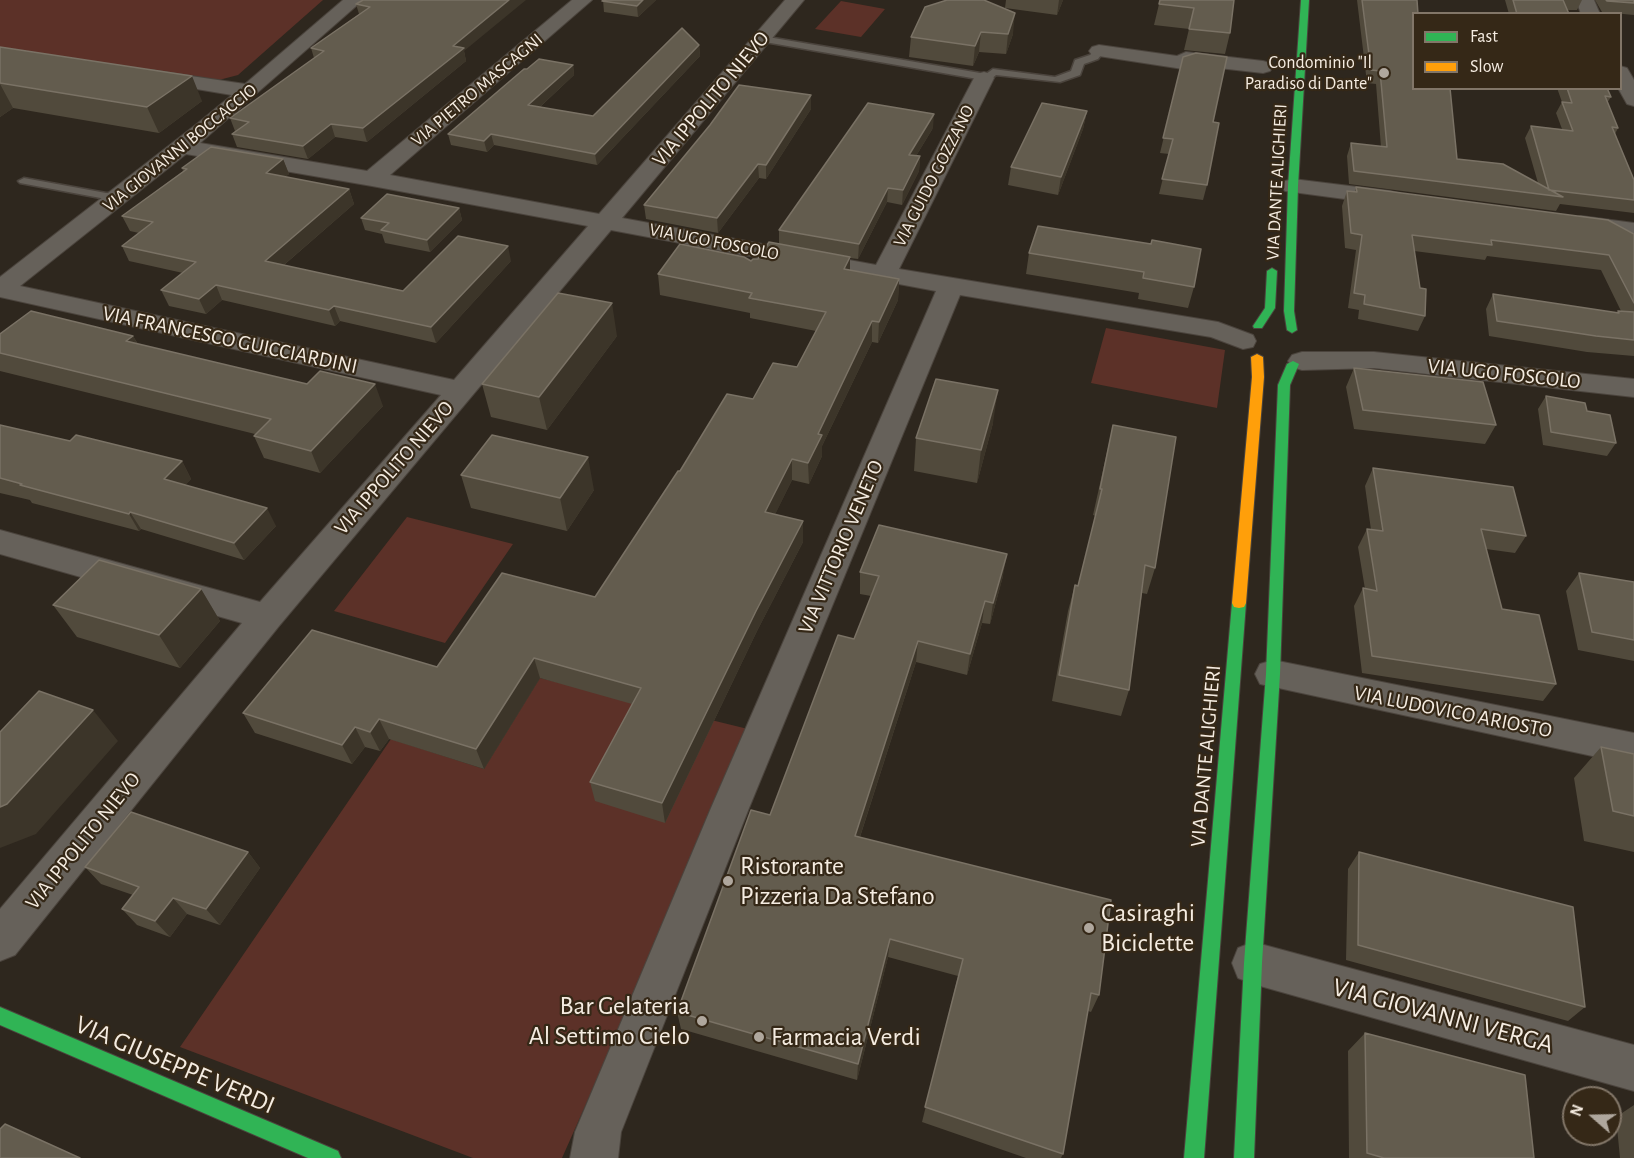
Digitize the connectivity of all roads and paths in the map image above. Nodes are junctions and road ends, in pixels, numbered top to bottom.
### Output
1 (354, 0) edge
2 (583, 0) edge
3 (795, 0) edge
4 (1305, 0) edge
5 (762, 39) junction
6 (1099, 51) joint
7 (1263, 67) dead end
8 (130, 73) edge
9 (1622, 75) edge
10 (984, 78) junction
11 (250, 91) junction
12 (1633, 94) edge
13 (183, 147) junction
14 (372, 179) junction
15 (24, 181) dead end
16 (1293, 186) junction
17 (121, 196) junction
18 (1413, 201) edge
19 (1564, 221) edge
20 (607, 222) junction
21 (1634, 230) edge
22 (1273, 261) dead end
23 (884, 273) junction
24 (951, 286) junction
25 (0, 289) edge
26 (1253, 341) junction
27 (1293, 353) junction
28 (1634, 388) edge
29 (461, 390) junction
30 (0, 542) edge
31 (267, 617) junction
32 (1273, 674) junction
33 (1634, 748) edge
34 (0, 941) edge
35 (1253, 963) junction
36 (0, 1016) edge
37 (1634, 1068) edge
38 (331, 1158) edge
39 (594, 1158) edge
40 (1194, 1158) edge
41 (1244, 1158) edge

1 - 11 street, VIA GIOVANNI BOCCACCIO
2 - 14 street, VIA PIETRO MASCAGNI
3 - 5 street, VIA IPPOLITO NIEVO
4 - 16 street, VIA DANTE ALIGHIERI
5 - 10 lane
5 - 20 street, VIA IPPOLITO NIEVO
6 - 7 street
6 - 10 lane
8 - 11 street
9 - 12 street
10 - 23 street, VIA GUIDO GOZZANO
11 - 13 street, VIA GIOVANNI BOCCACCIO
13 - 14 street, VIA UGO FOSCOLO
13 - 17 street, VIA GIOVANNI BOCCACCIO
14 - 20 street, VIA UGO FOSCOLO
15 - 17 lane
16 - 18 street
16 - 27 street, VIA DANTE ALIGHIERI
17 - 25 street, VIA GIOVANNI BOCCACCIO
19 - 21 street
20 - 23 street, VIA UGO FOSCOLO
20 - 29 street, VIA IPPOLITO NIEVO
22 - 26 street, VIA DANTE ALIGHIERI
23 - 24 street, VIA UGO FOSCOLO
24 - 26 street, VIA UGO FOSCOLO
24 - 39 street, VIA VITTORIO VENETO
25 - 29 street, VIA FRANCESCO GUICCIARDINI
26 - 27 street
26 - 27 street
26 - 40 street, VIA DANTE ALIGHIERI
27 - 28 street, VIA UGO FOSCOLO
27 - 32 street, VIA DANTE ALIGHIERI
29 - 31 street, VIA IPPOLITO NIEVO
30 - 31 street
31 - 34 street, VIA IPPOLITO NIEVO
32 - 33 street, VIA LUDOVICO ARIOSTO
32 - 35 street, VIA DANTE ALIGHIERI
35 - 37 street, VIA GIOVANNI VERGA
35 - 41 street, VIA DANTE ALIGHIERI
36 - 38 street, VIA GIUSEPPE VERDI

